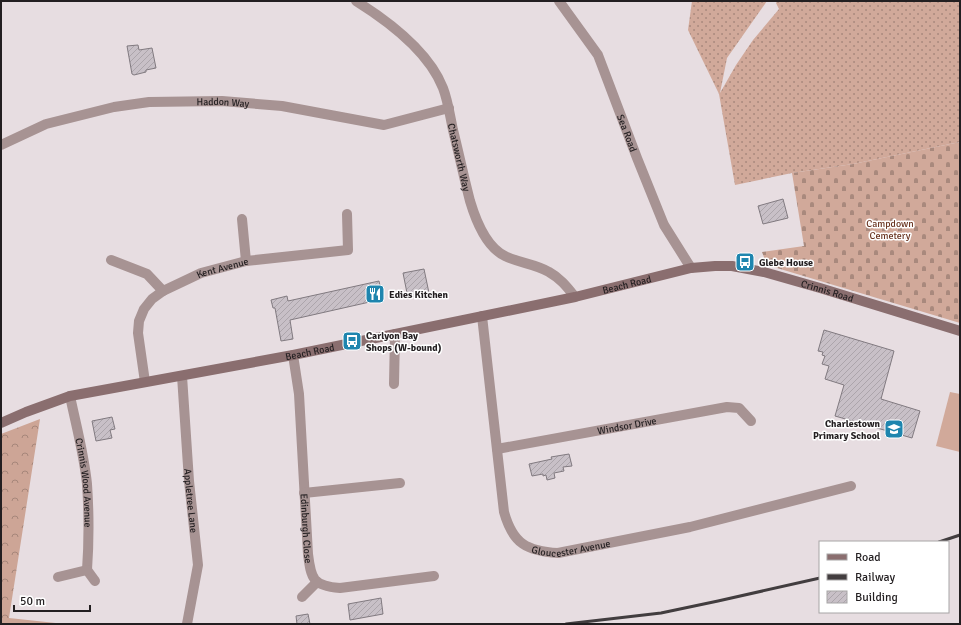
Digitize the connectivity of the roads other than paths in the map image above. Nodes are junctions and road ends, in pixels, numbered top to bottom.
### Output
1 (356, 1) edge
2 (559, 1) edge
3 (448, 108) junction
4 (1, 145) edge
5 (347, 214) dead end
6 (242, 219) dead end
7 (111, 260) dead end
8 (246, 260) junction
9 (691, 268) junction
10 (163, 291) junction
11 (575, 297) junction
12 (482, 316) junction
13 (960, 332) edge
14 (395, 334) junction
15 (293, 355) junction
16 (182, 376) junction
17 (144, 382) junction
18 (394, 384) dead end
19 (70, 396) junction
20 (751, 421) dead end
21 (1, 423) edge
22 (497, 449) junction
23 (400, 483) dead end
24 (850, 486) dead end
25 (304, 493) junction
26 (87, 570) junction
27 (434, 576) dead end
28 (58, 577) dead end
29 (95, 581) dead end
30 (318, 582) junction
31 (302, 597) dead end
32 (187, 624) edge

1 - 3 street, Chatsworth Way
2 - 9 street, Sea Road
3 - 4 street, Haddon Way
3 - 11 street, Chatsworth Way
5 - 8 street, Kent Avenue
6 - 8 street
7 - 10 street
8 - 10 street, Kent Avenue
9 - 11 street, Beach Road
9 - 13 street, Crinnis Road
10 - 17 street, Kent Avenue
11 - 12 street, Beach Road
12 - 14 street, Beach Road
12 - 22 street, Gloucester Avenue
14 - 15 street, Beach Road
14 - 18 street
15 - 16 street, Beach Road
15 - 25 street, Edinburgh Close
16 - 17 street, Beach Road
16 - 32 street, Appletree Lane
17 - 19 street, Beach Road
19 - 21 street, Beach Road
19 - 26 street, Crinnis Wood Avenue
20 - 22 street, Windsor Drive
22 - 24 street, Gloucester Avenue
23 - 25 street
25 - 30 street, Edinburgh Close
26 - 28 street
26 - 29 street
27 - 30 street
30 - 31 street

